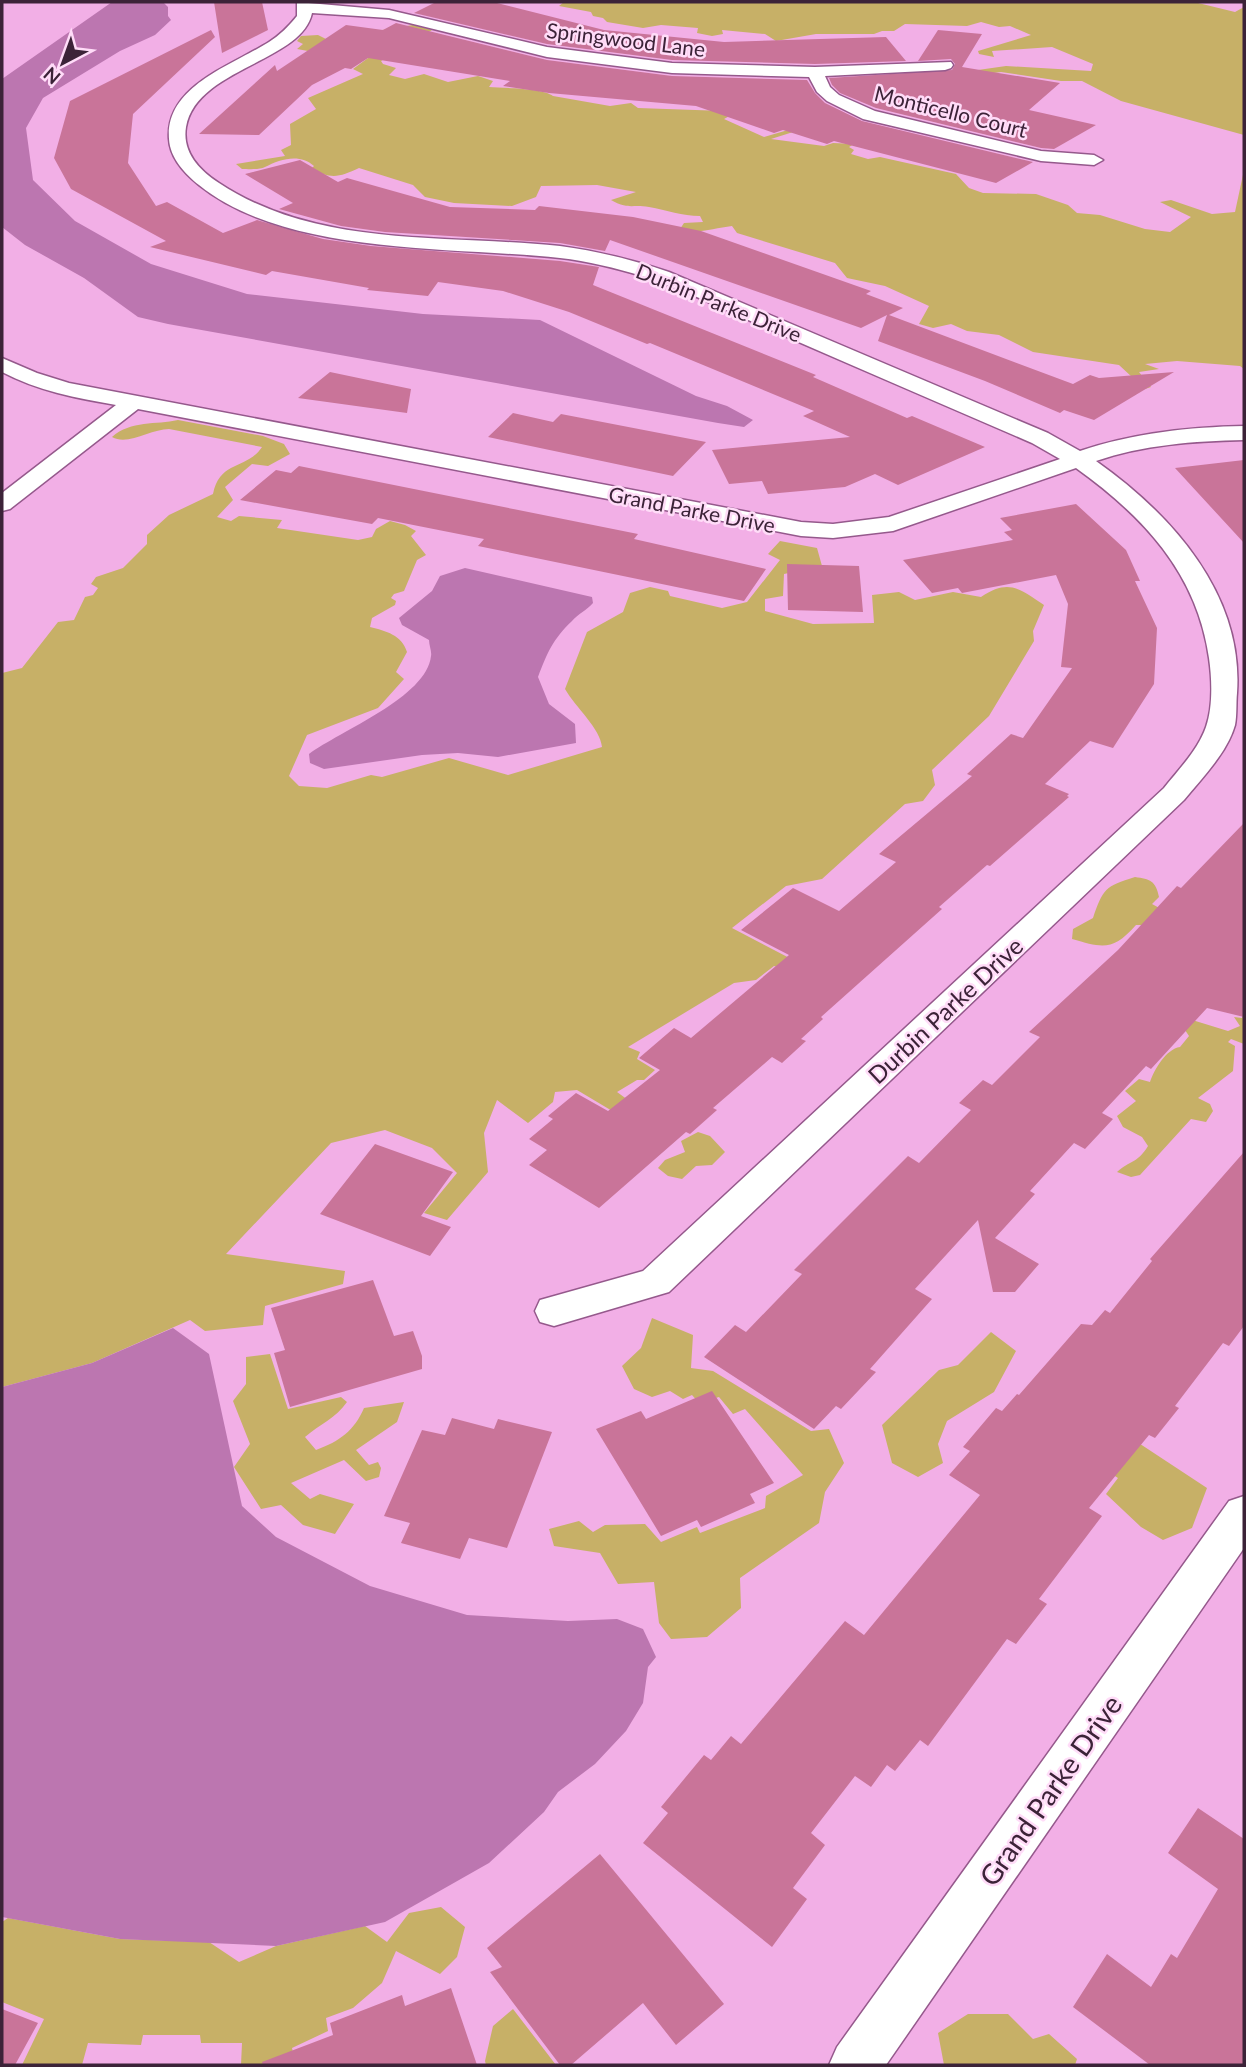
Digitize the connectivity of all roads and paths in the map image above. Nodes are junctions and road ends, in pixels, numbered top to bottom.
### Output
1 (305, 5) edge
2 (945, 65) dead end
3 (815, 72) junction
4 (1094, 160) dead end
5 (2, 364) edge
6 (134, 402) junction
7 (1244, 433) edge
8 (1079, 458) junction
9 (2, 504) edge
10 (1236, 623) edge
11 (554, 1311) dead end
12 (1244, 1514) edge
13 (855, 2065) edge

1 - 3 street, Springwood Lane
1 - 8 street, Durbin Parke Drive
2 - 3 street, Springwood Lane
3 - 4 street, Monticello Court
5 - 6 street, Grand Parke Drive
6 - 8 street, Grand Parke Drive
6 - 9 street
7 - 8 street, Grand Parke Drive
8 - 10 street, Durbin Parke Drive
10 - 11 street, Durbin Parke Drive
12 - 13 street, Grand Parke Drive

